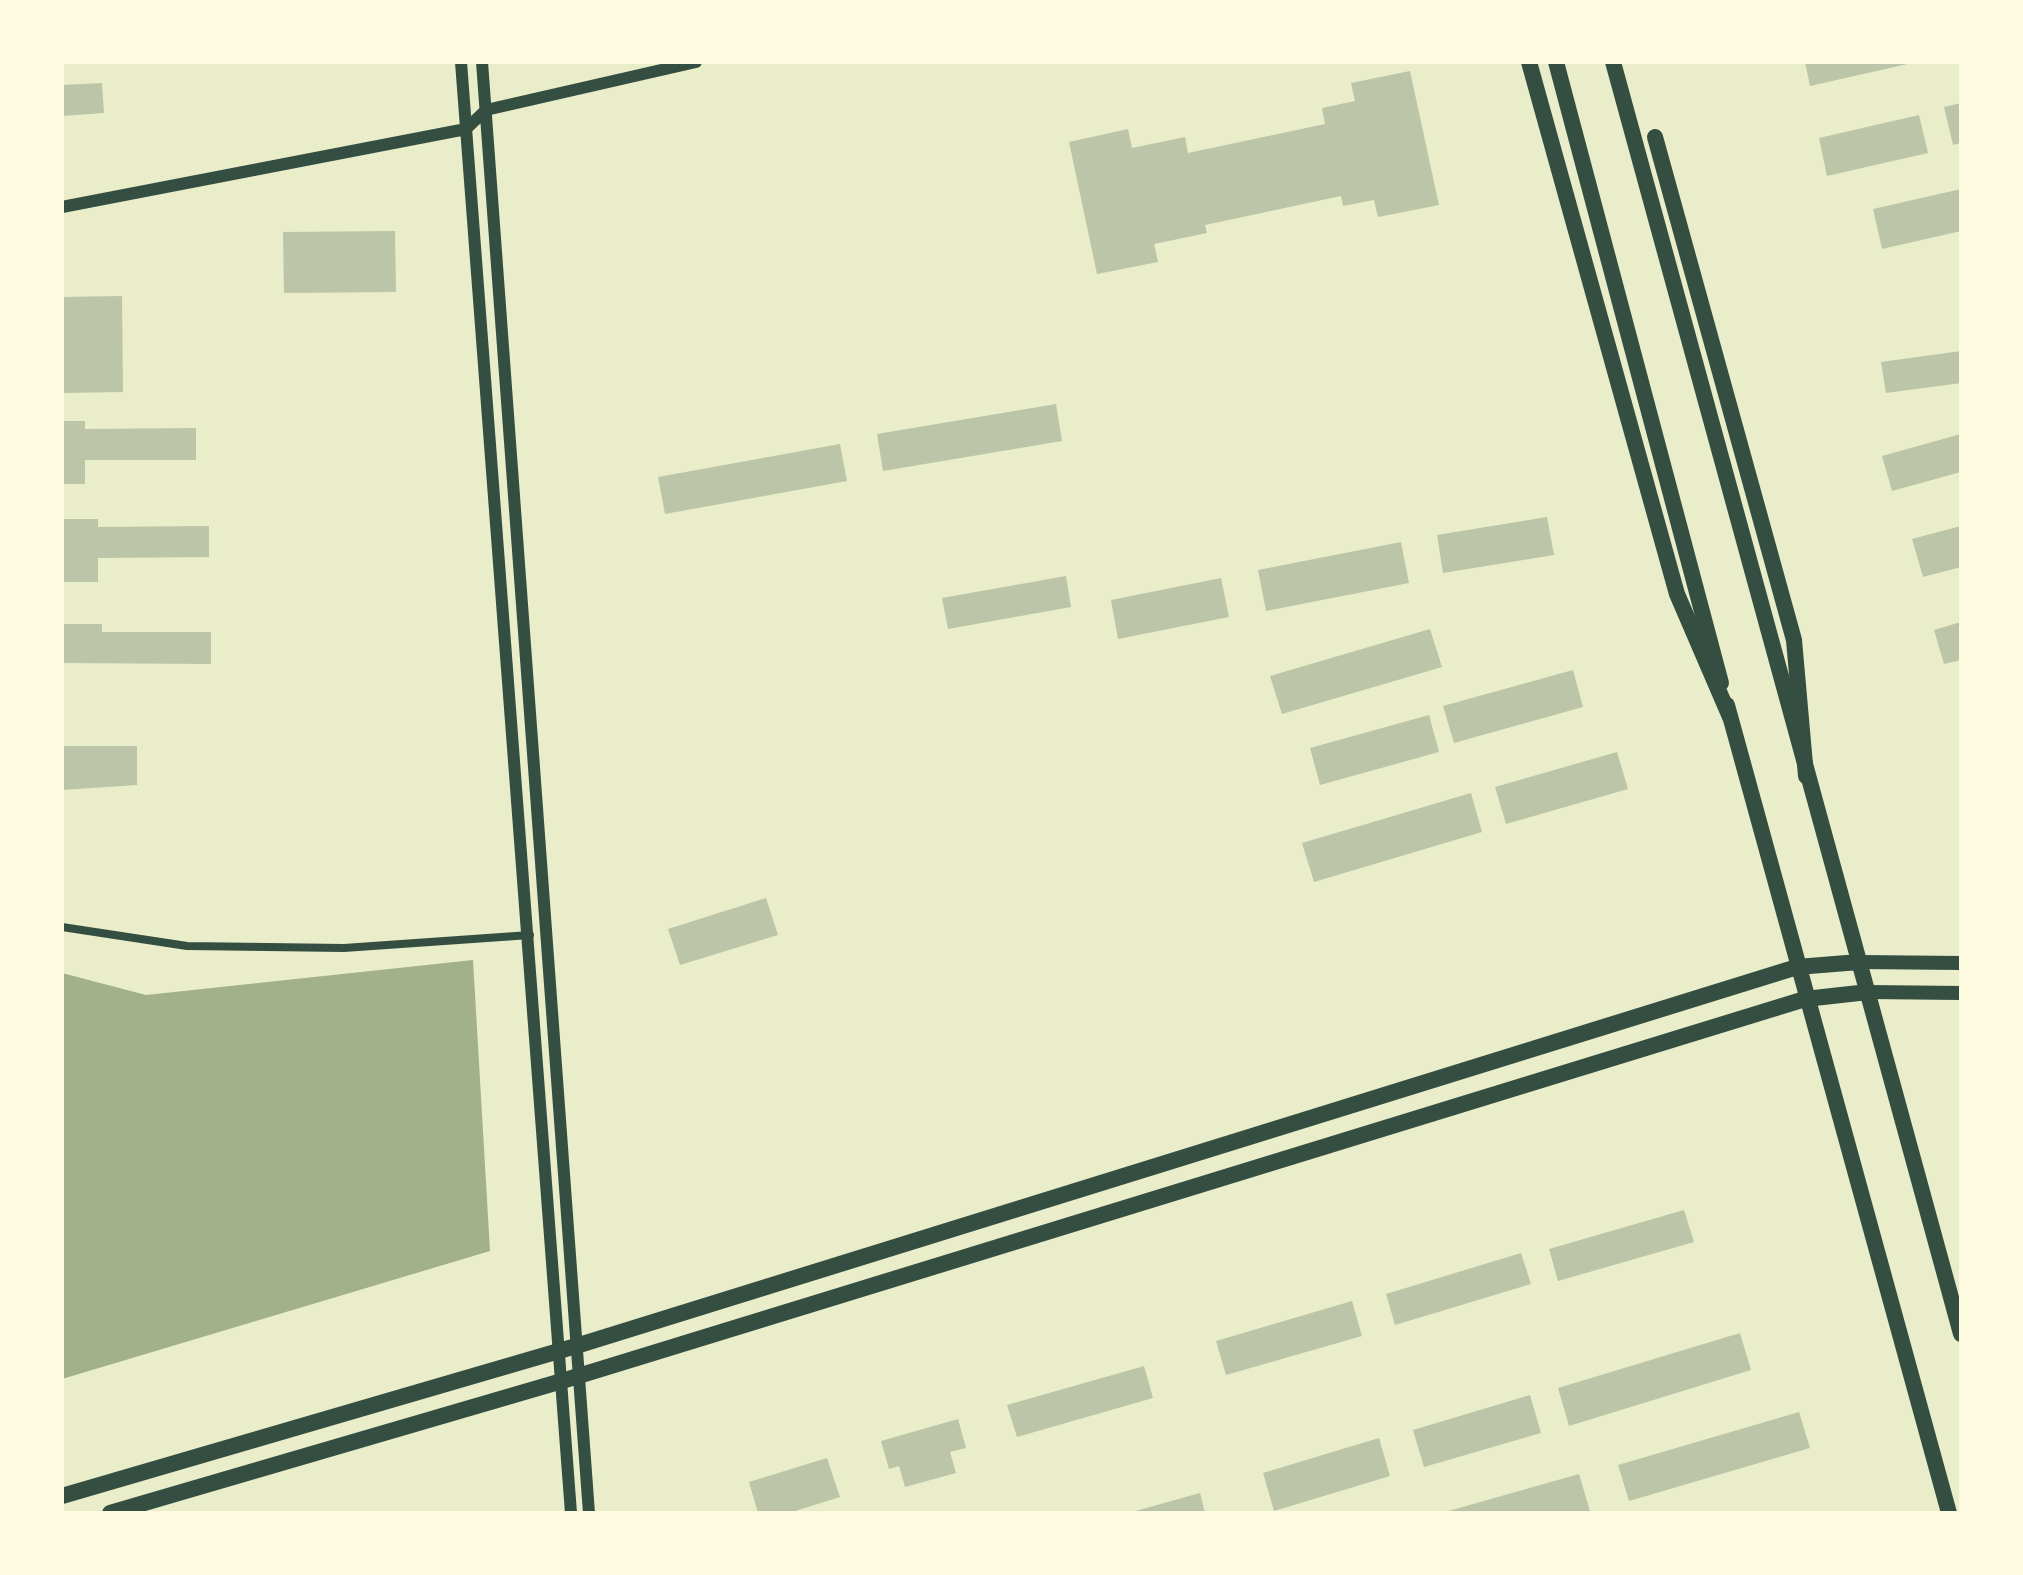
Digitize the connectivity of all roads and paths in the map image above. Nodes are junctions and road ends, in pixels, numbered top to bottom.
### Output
1 (461, 62) edge
2 (482, 62) edge
3 (696, 62) edge
4 (1529, 62) edge
5 (1556, 62) edge
6 (1613, 62) edge
7 (486, 110) junction
8 (466, 129) junction
9 (1655, 137) dead end
10 (62, 207) edge
11 (1730, 717) junction
12 (1806, 776) junction
13 (62, 927) edge
14 (530, 935) junction
15 (1859, 962) junction
16 (1961, 963) edge
17 (1797, 967) junction
18 (1868, 992) junction
19 (1961, 993) edge
20 (1805, 999) junction
21 (1961, 1334) edge
22 (576, 1346) junction
23 (559, 1350) junction
24 (579, 1376) junction
25 (562, 1381) junction
26 (62, 1496) edge
27 (110, 1513) edge
28 (571, 1513) edge
29 (589, 1513) edge
30 (1949, 1513) edge

1 - 8 street
2 - 7 street
3 - 7 street
4 - 11 main road
5 - 11 main road
6 - 12 main road
7 - 8 street
7 - 22 street
8 - 10 street
8 - 14 street
9 - 12 main road
11 - 17 main road
12 - 15 main road
13 - 14 street
14 - 23 street
15 - 16 main road
15 - 17 main road
15 - 18 main road
17 - 20 main road
17 - 22 main road
18 - 19 main road
18 - 20 main road
18 - 21 main road
20 - 24 main road
20 - 30 main road
22 - 23 main road
22 - 24 street
23 - 25 street
23 - 26 main road
24 - 25 main road
24 - 29 street
25 - 27 main road
25 - 28 street

